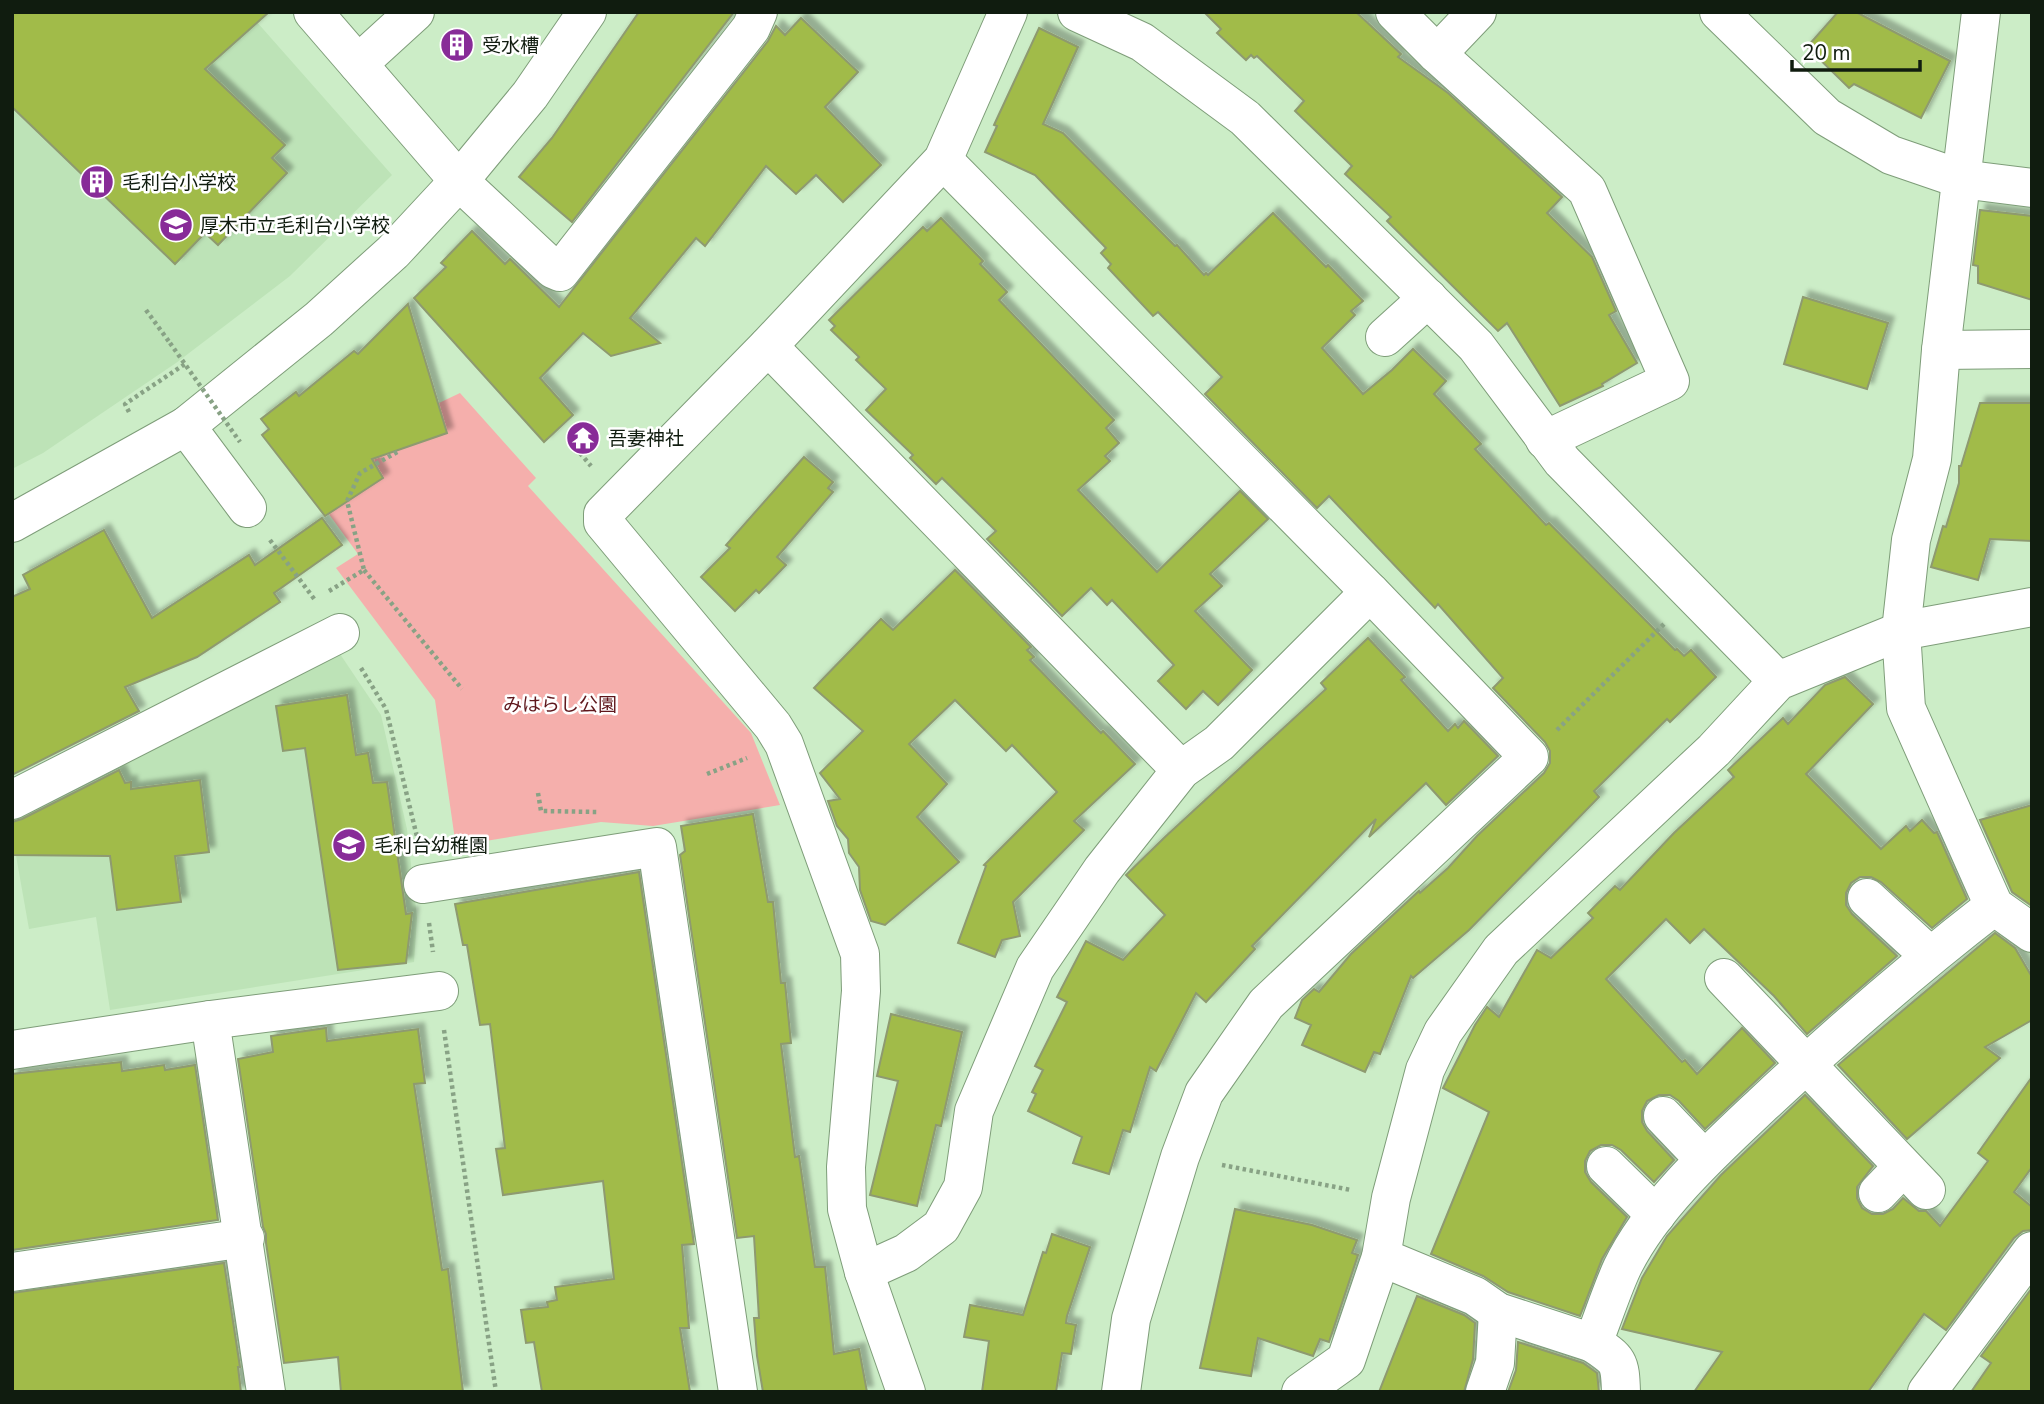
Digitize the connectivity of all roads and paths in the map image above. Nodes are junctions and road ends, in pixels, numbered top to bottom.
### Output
1 (313, 12) edge
2 (415, 12) edge
3 (587, 12) edge
4 (758, 12) edge
5 (1008, 12) edge
6 (1077, 12) edge
7 (1395, 12) edge
8 (1477, 12) edge
9 (1719, 12) edge
10 (1981, 12) edge
11 (1437, 54) junction
12 (358, 64) junction
13 (943, 160) junction
14 (1961, 179) junction
15 (459, 181) junction
16 (2032, 188) edge
17 (1427, 298) junction
18 (146, 310) dead end
19 (1385, 337) dead end
20 (768, 346) junction
21 (2032, 349) edge
22 (1941, 350) junction
23 (184, 364) junction
24 (132, 400) dead end
25 (186, 426) junction
26 (1545, 440) junction
27 (240, 442) dead end
28 (399, 450) dead end
29 (247, 508) joint
30 (12, 523) edge
31 (364, 570) junction
32 (329, 591) dead end
33 (1370, 592) junction
34 (1693, 595) junction
35 (2032, 607) edge
36 (1900, 631) junction
37 (340, 633) junction
38 (1778, 681) junction
39 (462, 689) dead end
40 (1529, 757) junction
41 (1181, 770) junction
42 (12, 800) edge
43 (423, 884) junction
44 (1867, 898) dead end
45 (1994, 906) junction
46 (2032, 933) edge
47 (1930, 956) junction
48 (1724, 978) dead end
49 (439, 991) junction
50 (210, 1020) junction
51 (12, 1050) edge
52 (1804, 1065) junction
53 (1663, 1116) dead end
54 (1180, 1157) junction
55 (1704, 1159) junction
56 (1606, 1166) dead end
57 (1902, 1183) dead end
58 (1391, 1198) junction
59 (1657, 1215) junction
60 (244, 1238) junction
61 (2032, 1251) edge
62 (1381, 1257) junction
63 (12, 1272) edge
64 (864, 1272) junction
65 (1498, 1312) junction
66 (1593, 1343) junction
67 (266, 1392) edge
68 (496, 1392) edge
69 (738, 1392) edge
70 (906, 1392) edge
71 (1121, 1392) edge
72 (1301, 1392) edge
73 (1485, 1392) edge
74 (1622, 1392) edge
75 (1927, 1392) edge

1 - 12 street
2 - 12 street
3 - 15 street
4 - 15 street
5 - 13 street
6 - 17 street
7 - 11 street
8 - 11 street
9 - 14 street
10 - 14 street
11 - 26 street
12 - 15 street
13 - 20 street
13 - 33 street
14 - 16 street
14 - 22 street
15 - 25 street
17 - 19 street
17 - 26 street
18 - 23 path, bridge
20 - 41 street
20 - 64 street
21 - 22 street
22 - 36 street
23 - 24 path
23 - 27 path, bridge
25 - 29 street
25 - 30 street
26 - 34 street
28 - 31 path
29 - 37 path
31 - 32 path
31 - 39 path
33 - 40 street
33 - 41 street
34 - 38 street
34 - 40 path
35 - 36 street
36 - 38 street
36 - 45 street
37 - 42 street
37 - 43 path
38 - 58 street
40 - 54 street
41 - 64 street
43 - 49 path
43 - 69 street
44 - 47 street
45 - 46 street
45 - 47 street
47 - 52 street
48 - 52 street
49 - 50 street
49 - 68 path
50 - 51 street
50 - 60 street
52 - 55 street
52 - 57 street
53 - 55 street
54 - 58 path
54 - 71 street
55 - 59 street
56 - 59 street
58 - 62 street
59 - 66 street
60 - 63 street
60 - 67 street
61 - 75 street
62 - 65 street
62 - 72 street
64 - 70 street
65 - 66 street
65 - 73 street
66 - 74 street

